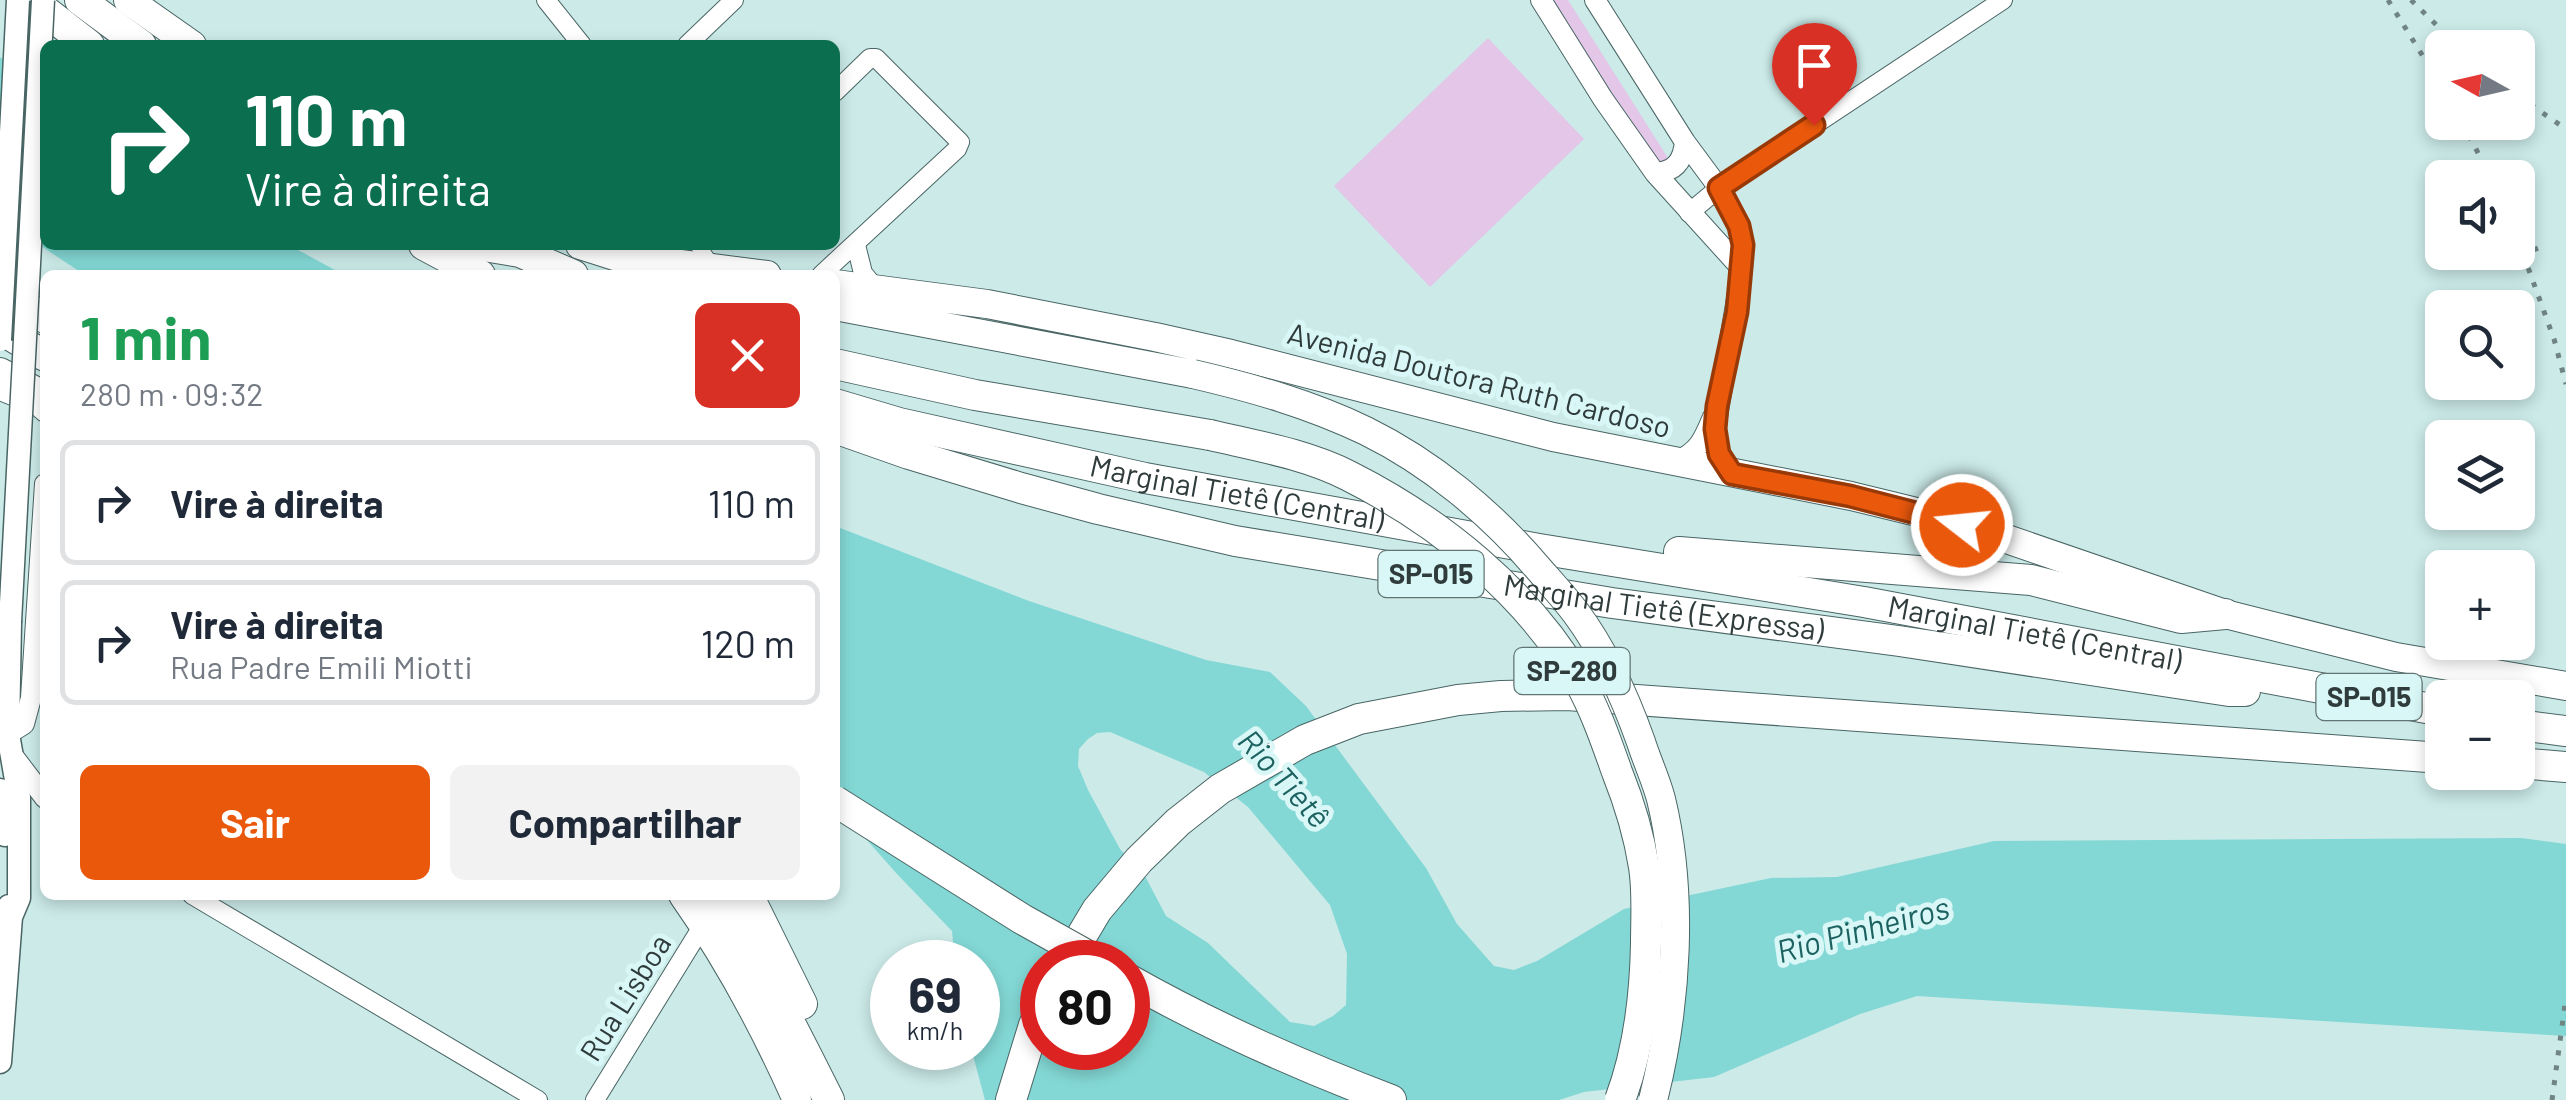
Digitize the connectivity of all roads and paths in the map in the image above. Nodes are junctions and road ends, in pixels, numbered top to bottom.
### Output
1 (18, 0) edge
2 (31, 0) edge
3 (44, 0) edge
4 (546, 0) edge
5 (734, 0) edge
6 (1541, 0) edge
7 (1595, 0) edge
8 (2002, 0) edge
9 (94, 19) edge
10 (42, 40) edge
11 (132, 40) edge
12 (173, 40) edge
13 (578, 40) edge
14 (691, 40) edge
15 (40, 73) edge
16 (840, 87) edge
17 (1686, 142) junction
18 (1655, 173) junction
19 (1719, 188) junction
20 (1689, 212) junction
21 (856, 245) junction
22 (433, 250) edge
23 (487, 250) edge
24 (508, 250) edge
25 (605, 250) edge
26 (706, 256) edge
27 (661, 261) edge
28 (1742, 269) junction
29 (471, 270) edge
30 (523, 270) edge
31 (562, 270) edge
32 (751, 270) edge
33 (827, 270) edge
34 (840, 285) edge
35 (876, 289) junction
36 (0, 291) edge
37 (840, 307) edge
38 (40, 315) edge
39 (0, 329) edge
40 (0, 340) edge
41 (40, 353) edge
42 (840, 365) edge
43 (0, 372) edge
44 (0, 390) edge
45 (40, 393) edge
46 (840, 406) edge
47 (1717, 406) junction
48 (40, 408) edge
49 (840, 430) edge
50 (1676, 462) junction
51 (1732, 474) junction
52 (1295, 504) junction
53 (40, 560) edge
54 (2224, 614) junction
55 (2295, 683) junction
56 (2566, 686) edge
57 (2425, 708) edge
58 (2535, 727) edge
59 (2566, 731) edge
60 (9, 743) junction
61 (2425, 757) edge
62 (2535, 764) edge
63 (2562, 766) edge
64 (0, 790) edge
65 (40, 790) edge
66 (840, 804) edge
67 (200, 900) edge
68 (686, 900) edge
69 (718, 900) edge
70 (750, 900) edge
71 (6, 917) edge
72 (703, 924) junction
73 (1060, 940) edge
74 (1079, 940) edge
75 (1150, 990) edge
76 (0, 1062) edge
77 (1020, 1070) edge
78 (538, 1100) edge
79 (595, 1100) edge
80 (797, 1100) edge
81 (829, 1100) edge
82 (846, 1100) edge
83 (1011, 1100) edge
84 (1391, 1100) edge
85 (1620, 1100) edge
86 (1652, 1100) edge

1 - 40 main road, bridge
2 - 9 highway
3 - 10 main road, bridge
4 - 13 street
5 - 14 street
6 - 18 street
7 - 17 street
8 - 19 street
9 - 11 highway
9 - 12 highway
15 - 60 main road, bridge
16 - 21 street
17 - 18 street
17 - 19 street
18 - 20 street
19 - 20 street
19 - 28 street
20 - 28 street
21 - 33 street
21 - 35 street
22 - 29 highway
23 - 30 highway
24 - 31 highway
25 - 27 highway
26 - 27 highway
26 - 32 highway
28 - 47 street
34 - 35 highway, Avenida Doutora Ruth Cardoso
35 - 50 highway, Avenida Doutora Ruth Cardoso
36 - 38 highway
37 - 86 highway, bridge
39 - 41 highway
42 - 85 highway, SP-280, bridge
43 - 45 highway
44 - 48 street
46 - 52 highway, Marginal Tietê (Central)
47 - 50 street
47 - 51 street
49 - 55 highway, Marginal Tietê (Expressa) / SP-015
50 - 51 highway, Avenida Doutora Ruth Cardoso
51 - 54 highway, Avenida Doutora Ruth Cardoso
52 - 54 highway
52 - 55 highway, Marginal Tietê (Central)
53 - 60 street
54 - 56 highway, Avenida Doutora Ruth Cardoso
55 - 57 highway, Marginal Tietê (Expressa) / SP-015
58 - 59 highway
60 - 65 street
60 - 71 main road
61 - 74 highway
62 - 63 highway
64 - 71 main road
66 - 73 highway, bridge
67 - 78 street
68 - 72 highway
69 - 81 highway
70 - 82 highway
71 - 76 main road
72 - 79 street, Rua Lisboa
72 - 80 highway
75 - 84 highway
77 - 83 highway

